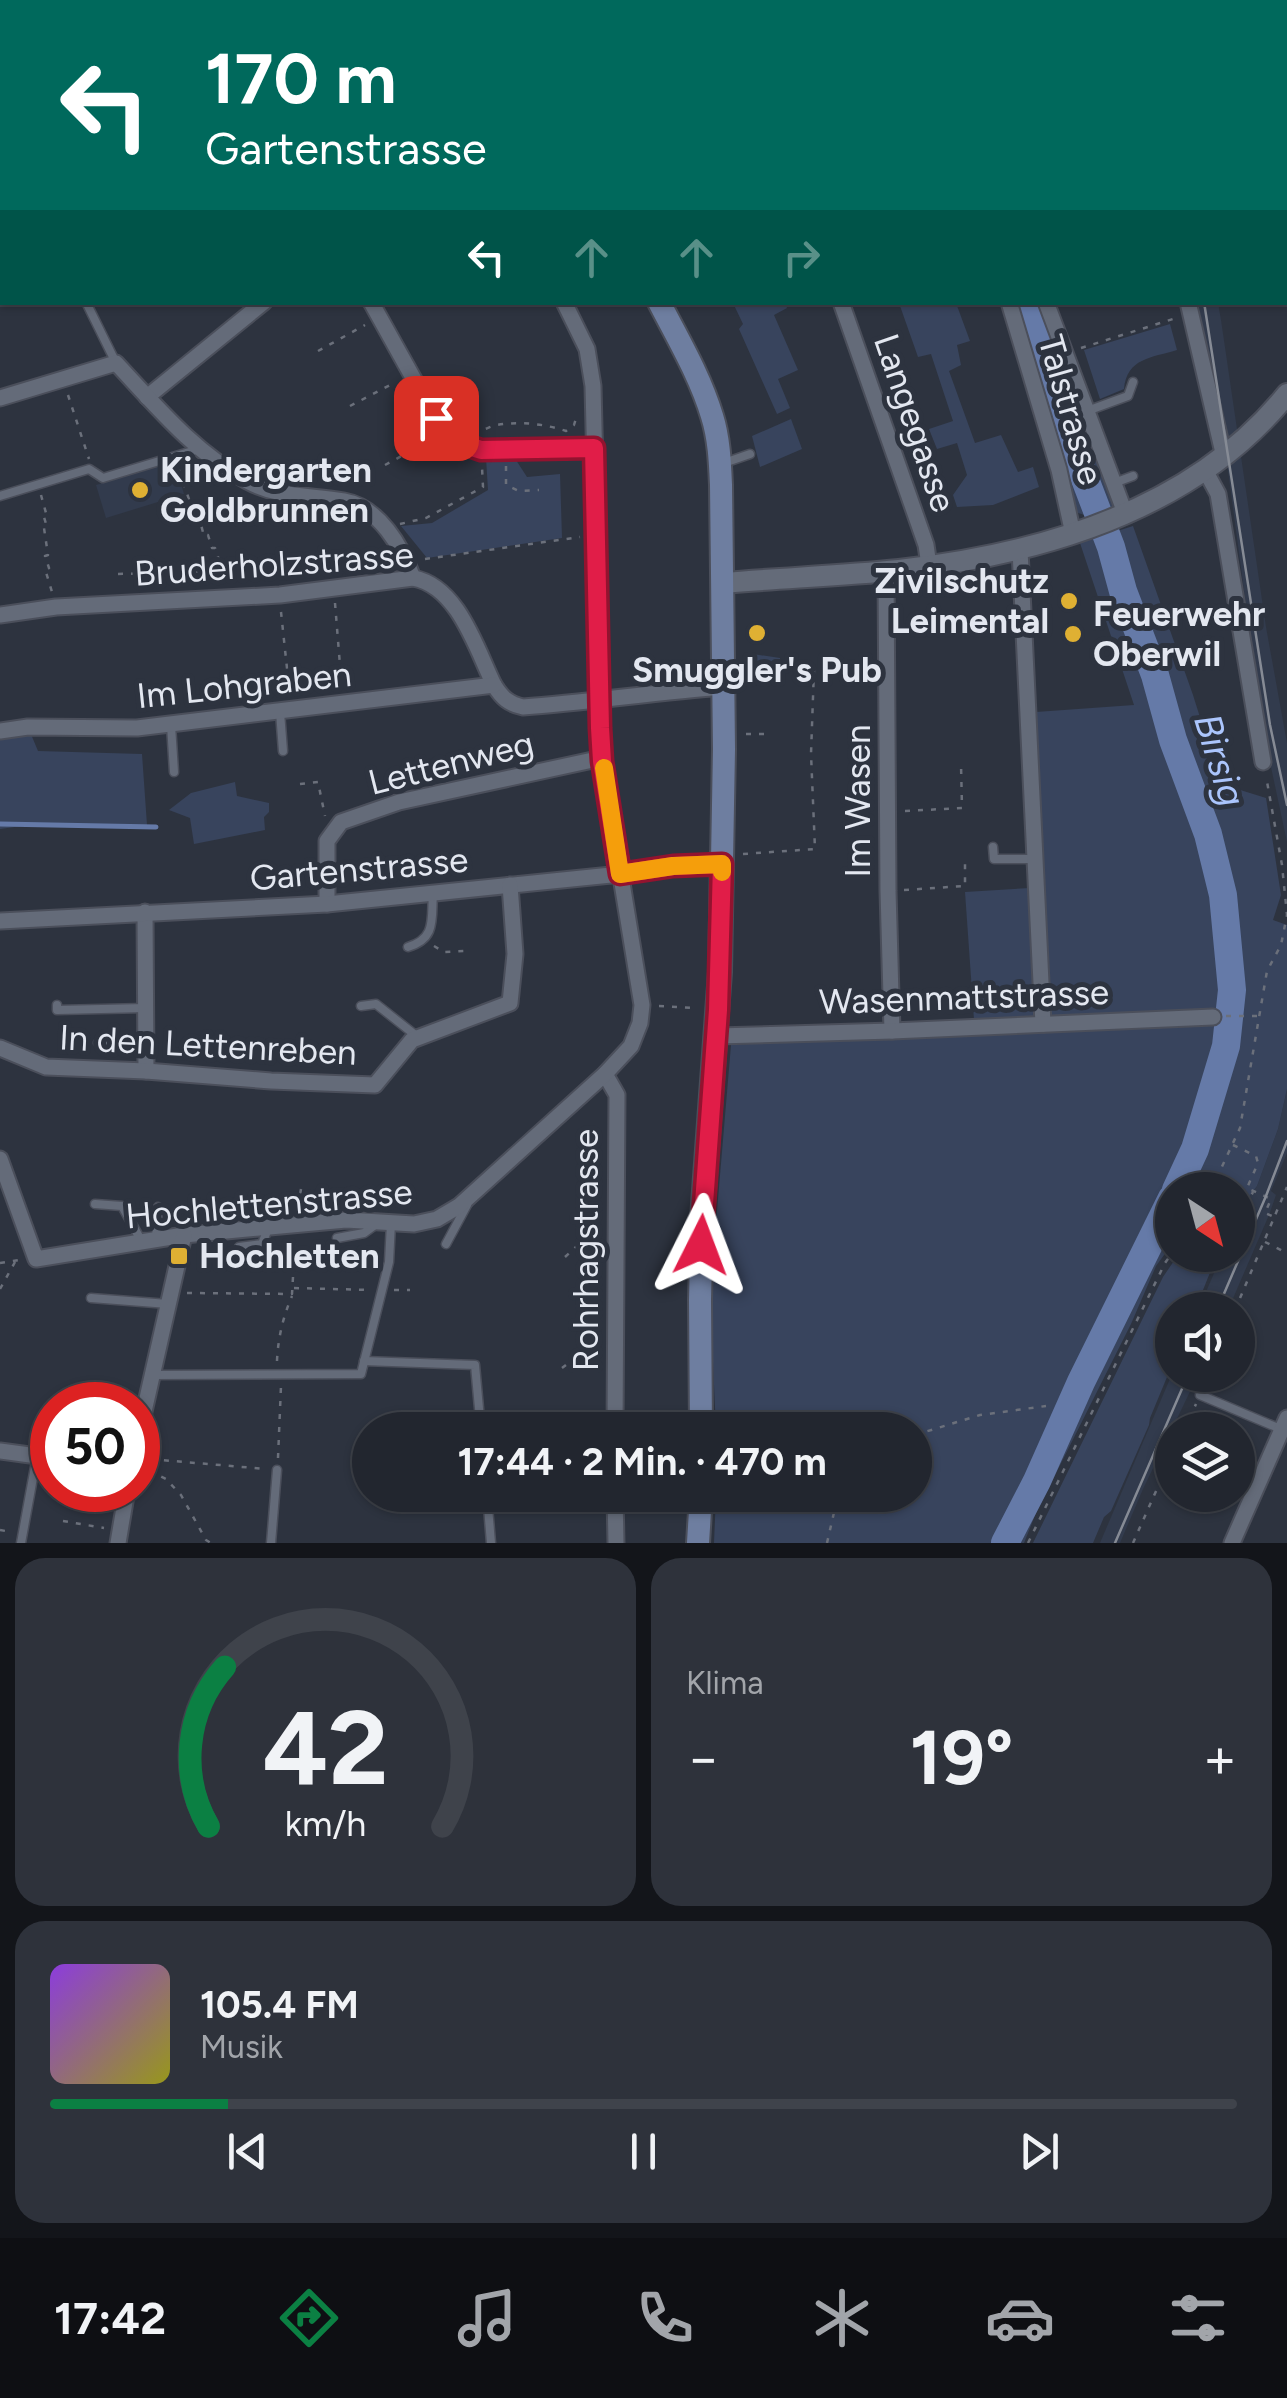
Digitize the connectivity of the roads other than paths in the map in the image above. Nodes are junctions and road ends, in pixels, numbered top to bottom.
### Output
1 (87, 305) edge
2 (260, 305) edge
3 (566, 305) edge
4 (659, 305) edge
5 (841, 305) edge
6 (1010, 305) edge
7 (1047, 305) edge
8 (1190, 308) edge
9 (375, 310) edge
10 (116, 364) junction
11 (1133, 382) dead end
12 (1287, 394) edge
13 (147, 397) junction
14 (0, 398) edge
15 (1087, 411) junction
16 (594, 448) junction
17 (199, 449) junction
18 (750, 454) dead end
19 (1224, 457) junction
20 (720, 464) junction
21 (1205, 470) junction
22 (1133, 476) dead end
23 (1114, 484) junction
24 (0, 496) edge
25 (1125, 513) junction
26 (1073, 534) junction
27 (1020, 550) junction
28 (929, 565) junction
29 (410, 570) junction
30 (886, 570) junction
31 (723, 582) junction
32 (0, 615) edge
33 (494, 686) junction
34 (724, 688) junction
35 (600, 701) junction
36 (281, 712) junction
37 (171, 725) junction
38 (0, 731) edge
39 (284, 751) dead end
40 (602, 758) junction
41 (1263, 762) road end
42 (174, 772) dead end
43 (994, 848) dead end
44 (1036, 859) junction
45 (722, 860) junction
46 (620, 874) junction
47 (510, 886) junction
48 (432, 893) junction
49 (327, 904) junction
50 (145, 912) junction
51 (0, 921) edge
52 (408, 947) dead end
53 (57, 1004) dead end
54 (360, 1006) dead end
55 (146, 1008) junction
56 (1213, 1017) road end
57 (1044, 1024) junction
58 (892, 1032) junction
59 (717, 1036) junction
60 (419, 1038) junction
61 (146, 1040) junction
62 (98, 1043) dead end
63 (0, 1048) edge
64 (146, 1071) junction
65 (605, 1074) junction
66 (1, 1164) edge
67 (474, 1192) junction
68 (95, 1204) dead end
69 (158, 1207) dead end
70 (385, 1223) junction
71 (270, 1226) junction
72 (184, 1235) junction
73 (337, 1238) dead end
74 (149, 1240) junction
75 (446, 1244) dead end
76 (239, 1247) dead end
77 (91, 1298) dead end
78 (169, 1298) junction
79 (364, 1361) junction
80 (152, 1376) junction
81 (151, 1382) edge
82 (1200, 1395) dead end
83 (480, 1412) edge
84 (615, 1412) edge
85 (701, 1412) edge
86 (1285, 1426) edge
87 (0, 1451) edge
88 (30, 1455) edge
89 (277, 1470) dead end
90 (30, 1511) edge
91 (123, 1512) edge
92 (487, 1512) edge
93 (615, 1512) edge
94 (699, 1512) edge
95 (119, 1537) edge
96 (21, 1543) edge
97 (271, 1543) edge
98 (490, 1543) edge
99 (616, 1543) edge
100 (698, 1543) edge
101 (1232, 1543) edge

1 - 10 lane
2 - 13 street
3 - 16 street
4 - 20 main road
5 - 28 street, Langegasse
6 - 26 street, Talstrasse
7 - 15 street
8 - 19 street
9 - 16 street
10 - 13 street
10 - 14 street
11 - 15 lane
12 - 19 street
13 - 17 street
15 - 23 street
16 - 35 street
17 - 24 lane
17 - 29 street
18 - 20 lane
19 - 21 street
20 - 31 main road
21 - 25 street
21 - 41 street
22 - 23 lane
23 - 25 street
25 - 26 street
26 - 27 street
27 - 28 street
27 - 44 street
28 - 30 street
29 - 32 street, Bruderholzstrasse
29 - 33 street, Bruderholzstrasse
30 - 31 street
30 - 58 street, Im Wasen
31 - 34 main road
33 - 35 street
33 - 36 street, Im Lohgraben
34 - 35 street
34 - 45 main road
35 - 40 street
36 - 37 street, Im Lohgraben
36 - 39 lane
37 - 38 street, Im Lohgraben
37 - 42 lane
40 - 46 street
40 - 49 street, Lettenweg
43 - 44 lane
44 - 57 street
45 - 46 street, Gartenstrasse
45 - 59 main road
46 - 47 street, Gartenstrasse
46 - 65 street, Hochlettenstrasse
47 - 48 street, Gartenstrasse
47 - 60 street, In den Lettenreben
48 - 49 street, Gartenstrasse
48 - 52 lane
49 - 50 street, Gartenstrasse
50 - 51 street, Gartenstrasse
50 - 55 street
53 - 55 lane
54 - 60 lane
55 - 61 street
56 - 57 street, Wasenmattstrasse
57 - 58 street, Wasenmattstrasse
58 - 59 street, Wasenmattstrasse
59 - 85 main road
60 - 64 street, In den Lettenreben
61 - 62 lane
61 - 64 street
63 - 64 street, In den Lettenreben
65 - 67 street, Hochlettenstrasse
65 - 84 street, Rohrhagstrasse
66 - 74 street, Hochlettenstrasse
67 - 70 street, Hochlettenstrasse
67 - 75 lane
68 - 74 lane
69 - 74 lane
70 - 71 street, Hochlettenstrasse
70 - 73 lane
70 - 79 lane
71 - 72 street, Hochlettenstrasse
71 - 76 lane
72 - 74 street, Hochlettenstrasse
72 - 78 street
77 - 78 lane
78 - 80 street
79 - 80 lane
79 - 83 lane
80 - 81 street
82 - 86 lane
86 - 101 street
87 - 88 street
89 - 97 lane
90 - 96 lane
91 - 95 street
92 - 98 lane
93 - 99 street
94 - 100 main road

